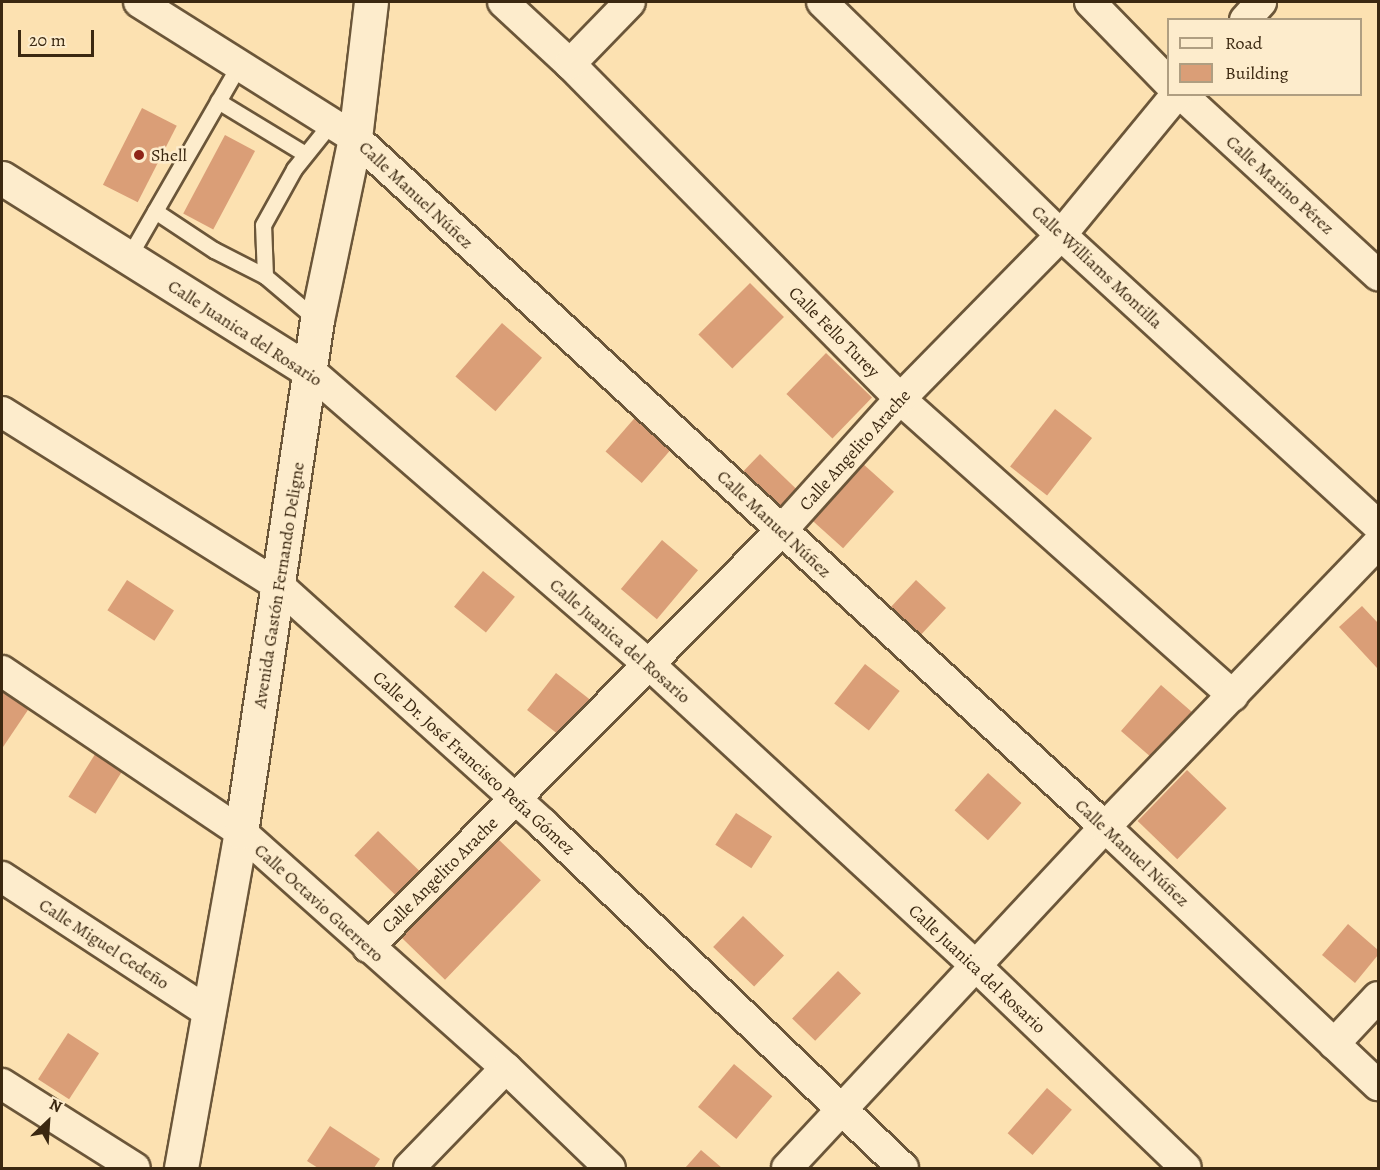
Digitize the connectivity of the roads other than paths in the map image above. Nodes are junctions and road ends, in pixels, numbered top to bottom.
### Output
1 (139, 2) edge
2 (371, 2) edge
3 (503, 2) edge
4 (630, 2) edge
5 (822, 2) edge
6 (1090, 2) edge
7 (1261, 2) edge
8 (1247, 18) edge
9 (570, 64) junction
10 (239, 65) junction
11 (1167, 81) edge
12 (1177, 96) edge
13 (1181, 96) edge
14 (218, 101) junction
15 (343, 131) junction
16 (305, 154) junction
17 (2, 178) edge
18 (155, 211) junction
19 (1061, 236) junction
20 (128, 258) junction
21 (1378, 275) edge
22 (265, 276) junction
23 (317, 320) junction
24 (311, 372) junction
25 (900, 399) junction
26 (2, 412) edge
27 (1378, 525) edge
28 (782, 531) junction
29 (1378, 543) edge
30 (279, 586) junction
31 (651, 666) junction
32 (2, 671) edge
33 (1233, 696) junction
34 (516, 800) junction
35 (1105, 827) junction
36 (241, 832) junction
37 (2, 877) edge
38 (368, 947) junction
39 (976, 966) junction
40 (1378, 997) edge
41 (207, 1011) junction
42 (1334, 1044) junction
43 (506, 1068) junction
44 (2, 1084) edge
45 (1378, 1085) edge
46 (842, 1112) junction
47 (135, 1168) edge
48 (181, 1168) edge
49 (409, 1168) edge
50 (610, 1168) edge
51 (787, 1168) edge
52 (903, 1168) edge
53 (1186, 1168) edge

1 - 10 street, Calle Manuel Núñez
2 - 15 street, Avenida Gastón Fernando Deligne
3 - 9 street, Calle Fello Turey
4 - 9 street
5 - 19 street, Calle Williams Montilla
6 - 11 street
7 - 8 street
9 - 25 street, Calle Fello Turey
10 - 14 lane
10 - 15 street, Calle Manuel Núñez
12 - 19 street, Calle Angelito Arache
13 - 21 street, Calle Marino Pérez
14 - 16 lane
14 - 18 lane
15 - 16 lane
15 - 23 street, Avenida Gastón Fernando Deligne
15 - 28 street, Calle Manuel Núñez
16 - 22 lane
17 - 20 street, Calle Juanica del Rosario
18 - 20 lane
18 - 22 lane
19 - 25 street, Calle Angelito Arache
19 - 27 street, Calle Williams Montilla
20 - 24 street, Calle Juanica del Rosario
22 - 23 lane
23 - 24 street, Avenida Gastón Fernando Deligne
24 - 30 street, Avenida Gastón Fernando Deligne
24 - 31 street, Calle Juanica del Rosario
25 - 28 street, Calle Angelito Arache
25 - 33 street, Calle Fello Turey
26 - 30 street, Calle Dr. José Francisco Peña Gómez
28 - 31 street, Calle Angelito Arache
28 - 35 street, Calle Manuel Núñez
29 - 33 street
30 - 34 street, Calle Dr. José Francisco Peña Gómez
30 - 36 street, Avenida Gastón Fernando Deligne
31 - 34 street, Calle Angelito Arache
31 - 39 street, Calle Juanica del Rosario
32 - 36 street, Calle Octavio Guerrero
33 - 35 street
34 - 38 street, Calle Angelito Arache
34 - 46 street, Calle Dr. José Francisco Peña Gómez
35 - 39 street
35 - 42 street, Calle Manuel Núñez
36 - 38 street, Calle Octavio Guerrero
36 - 41 street, Avenida Gastón Fernando Deligne
37 - 41 street, Calle Miguel Cedeño
38 - 43 street, Calle Octavio Guerrero
39 - 46 street
39 - 53 street, Calle Juanica del Rosario
40 - 42 street
41 - 48 street, Avenida Gastón Fernando Deligne
42 - 45 street, Calle Manuel Núñez
43 - 49 street
43 - 50 street, Calle Octavio Guerrero
44 - 47 street
46 - 51 street
46 - 52 street, Calle Dr. José Francisco Peña Gómez

